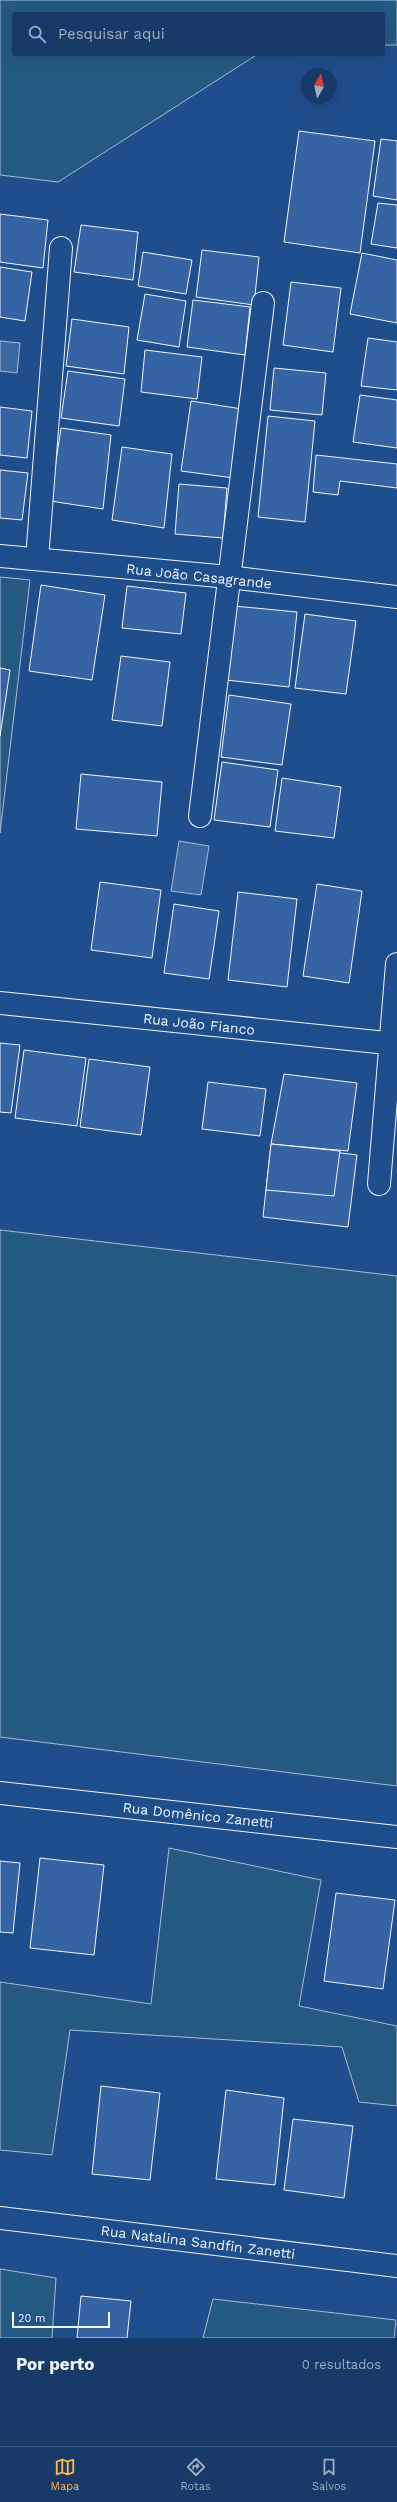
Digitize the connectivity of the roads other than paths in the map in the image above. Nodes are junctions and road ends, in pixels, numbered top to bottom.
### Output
1 (61, 248) dead end
2 (263, 303) dead end
3 (0, 556) edge
4 (37, 559) junction
5 (228, 577) junction
6 (397, 597) edge
7 (200, 816) dead end
8 (397, 964) edge
9 (0, 1003) edge
10 (393, 1044) edge
11 (379, 1184) dead end
12 (0, 1793) edge
13 (397, 1837) edge
14 (0, 2218) edge
15 (397, 2266) edge

1 - 4 street
2 - 5 street
3 - 4 street, Rua João Casagrande
4 - 5 street, Rua João Casagrande
5 - 6 street, Rua João Casagrande
5 - 7 street
8 - 10 street
9 - 10 street, Rua João Fianco
10 - 11 street
12 - 13 street, Rua Domênico Zanetti
14 - 15 street, Rua Natalina Sandfin Zanetti

